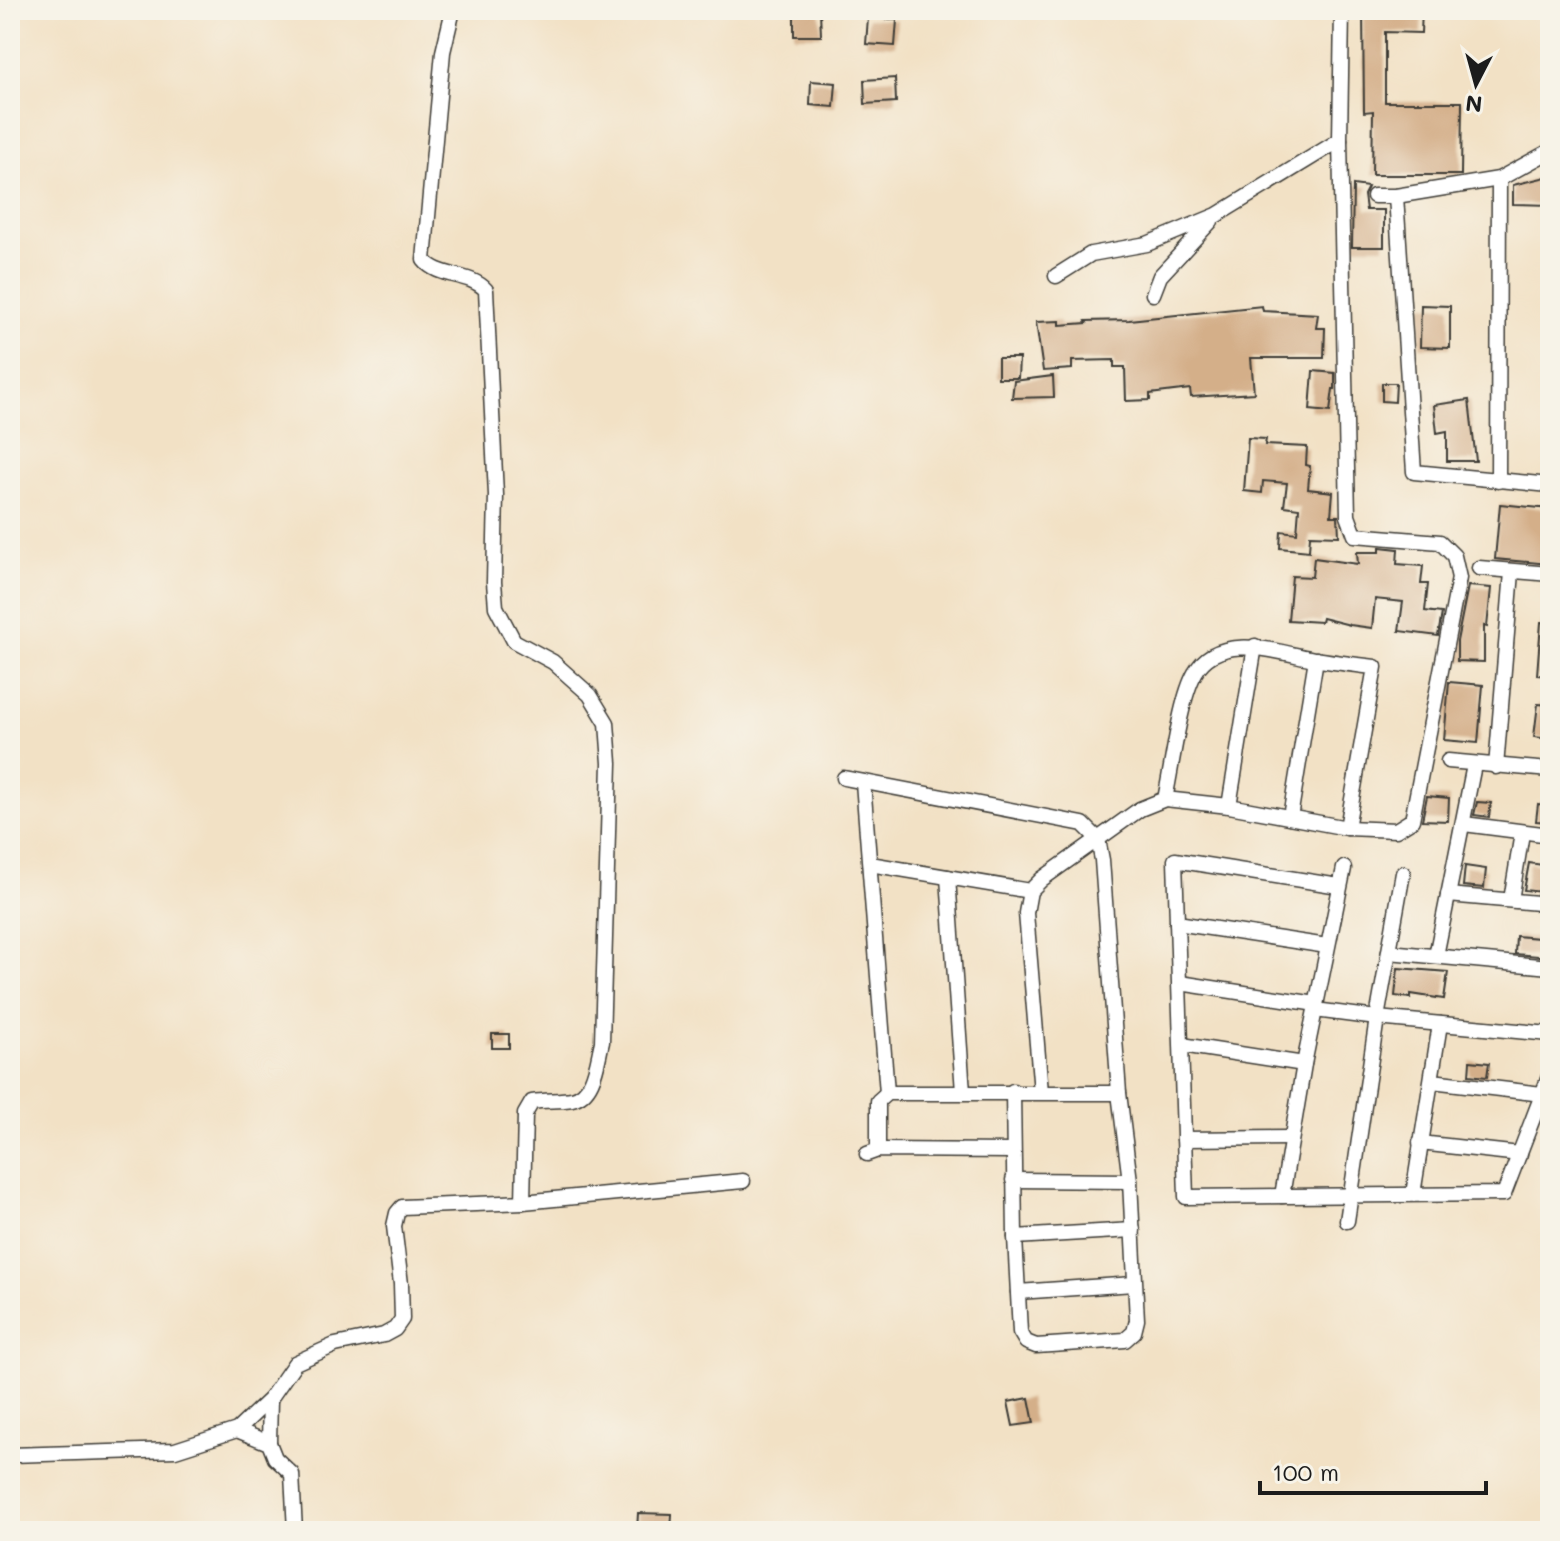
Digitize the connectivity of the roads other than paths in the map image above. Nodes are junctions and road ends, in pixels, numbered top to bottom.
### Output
1 (453, 10) edge
2 (1342, 10) edge
3 (1340, 140) junction
4 (1550, 151) edge
5 (1499, 179) junction
6 (1374, 196) dead end
7 (1396, 196) junction
8 (1217, 215) junction
9 (1056, 276) dead end
10 (1153, 294) dead end
11 (1498, 481) junction
12 (1550, 485) edge
13 (1479, 568) dead end
14 (1512, 572) junction
15 (1550, 574) edge
16 (1255, 646) junction
17 (1316, 659) junction
18 (1448, 761) dead end
19 (1474, 765) junction
20 (1496, 767) junction
21 (1550, 770) edge
22 (844, 778) dead end
23 (863, 782) junction
24 (1165, 799) junction
25 (1229, 806) junction
26 (1290, 817) junction
27 (1464, 824) junction
28 (1347, 828) junction
29 (1522, 833) junction
30 (1550, 835) edge
31 (1098, 839) junction
32 (870, 864) junction
33 (1344, 868) dead end
34 (1403, 873) dead end
35 (948, 877) junction
36 (1339, 886) junction
37 (1030, 891) junction
38 (1448, 895) junction
39 (1511, 900) junction
40 (1550, 904) edge
41 (1177, 923) junction
42 (1327, 946) junction
43 (1389, 952) junction
44 (1436, 956) junction
45 (1550, 967) edge
46 (1180, 983) junction
47 (1316, 1007) junction
48 (1377, 1018) junction
49 (1440, 1024) junction
50 (1550, 1034) edge
51 (1182, 1045) junction
52 (1304, 1064) junction
53 (1550, 1074) edge
54 (1432, 1081) junction
55 (1013, 1091) junction
56 (963, 1092) junction
57 (1041, 1092) junction
58 (887, 1093) junction
59 (1119, 1093) junction
60 (1542, 1094) junction
61 (1291, 1138) junction
62 (1184, 1139) junction
63 (1420, 1143) junction
64 (1013, 1151) junction
65 (1520, 1154) junction
66 (1013, 1180) junction
67 (743, 1181) dead end
68 (1130, 1181) junction
69 (1413, 1194) junction
70 (1282, 1196) junction
71 (1351, 1197) junction
72 (523, 1202) junction
73 (1347, 1221) dead end
74 (1133, 1230) junction
75 (1015, 1237) junction
76 (1134, 1284) junction
77 (1018, 1292) junction
78 (270, 1399) junction
79 (237, 1430) junction
80 (269, 1443) junction
81 (10, 1455) edge
82 (295, 1531) edge

1 - 72 street
2 - 3 street
3 - 8 street
3 - 28 street
4 - 5 street
5 - 7 street
5 - 11 street
6 - 7 street
7 - 11 street
8 - 9 street
8 - 10 street
11 - 12 street
13 - 14 street
14 - 15 street
14 - 20 street
16 - 17 street
16 - 24 street
16 - 25 street
17 - 26 street
17 - 28 street
18 - 19 street
19 - 20 street
19 - 27 street
20 - 21 street
22 - 23 street
23 - 31 street
23 - 32 street
24 - 25 street
24 - 31 street
25 - 26 street
26 - 28 street
27 - 29 street
27 - 38 street
29 - 30 street
29 - 39 street
31 - 37 street
31 - 59 street
32 - 35 street
32 - 58 street
33 - 36 street
34 - 43 street
35 - 37 street
35 - 56 street
36 - 41 street
36 - 42 street
37 - 57 street
38 - 39 street
38 - 44 street
39 - 40 street
41 - 42 street
41 - 46 street
42 - 47 street
43 - 44 street
43 - 48 street
44 - 45 street
46 - 47 street
46 - 51 street
47 - 48 street
47 - 52 street
48 - 49 street
48 - 71 street
49 - 50 street
49 - 54 street
51 - 52 street
51 - 62 street
52 - 61 street
53 - 60 street
54 - 60 street
54 - 63 street
55 - 56 street
55 - 57 street
55 - 64 street
56 - 58 street
57 - 59 street
58 - 64 street
59 - 68 street
60 - 65 street
61 - 62 street
61 - 70 street
62 - 70 street
63 - 65 street
63 - 69 street
64 - 66 street
65 - 69 street
66 - 68 street
66 - 75 street
67 - 72 street
68 - 74 street
69 - 71 street
70 - 71 street
71 - 73 street
72 - 78 street
74 - 75 street
74 - 76 street
75 - 77 street
76 - 77 street
76 - 77 street
78 - 79 street
78 - 80 street
79 - 80 street
79 - 81 street
80 - 82 street

